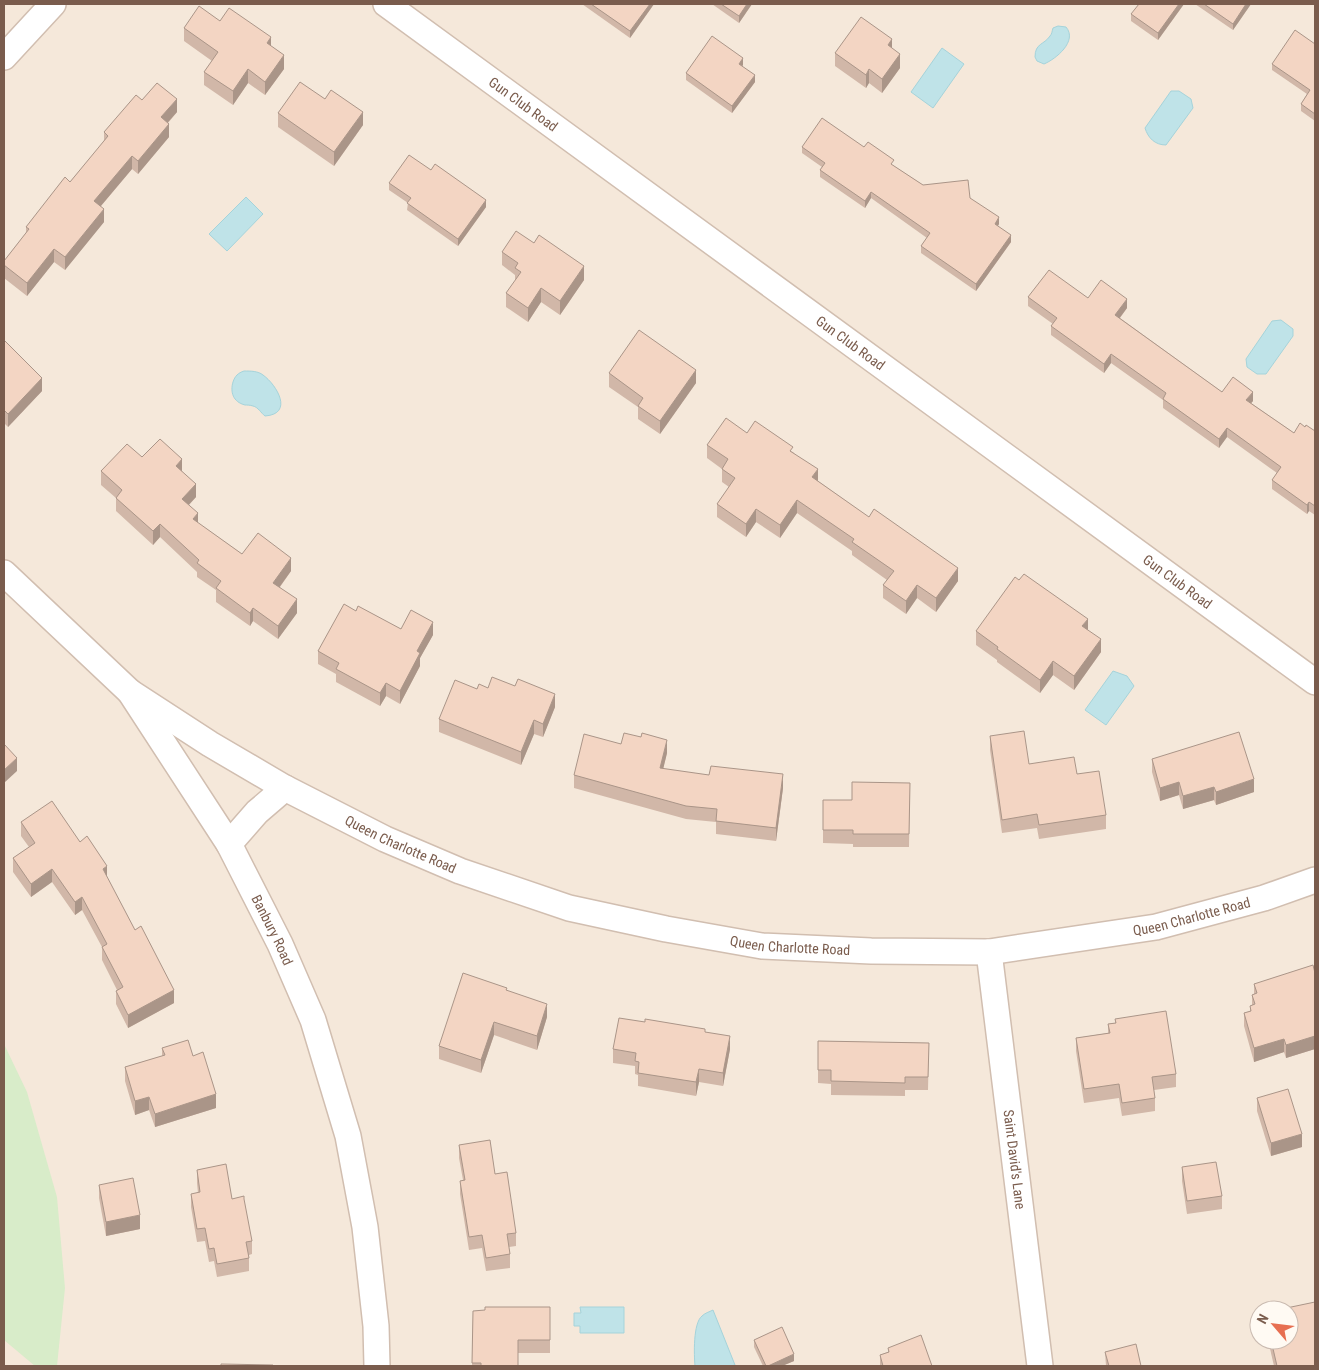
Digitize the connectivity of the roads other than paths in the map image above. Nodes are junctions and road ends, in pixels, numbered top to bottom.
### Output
1 (53, 4) edge
2 (386, 4) edge
3 (4, 57) edge
4 (4, 573) edge
5 (1315, 682) edge
6 (130, 692) junction
7 (285, 788) junction
8 (229, 844) junction
9 (1315, 880) edge
10 (989, 952) junction
11 (377, 1366) edge
12 (1040, 1366) edge

1 - 3 street
2 - 5 street, Gun Club Road
4 - 6 street, Banbury Road
6 - 7 street, Queen Charlotte Road
6 - 8 street, Banbury Road
7 - 8 street
7 - 10 street, Queen Charlotte Road
8 - 11 street, Banbury Road
9 - 10 street, Queen Charlotte Road
10 - 12 street, Saint David's Lane

